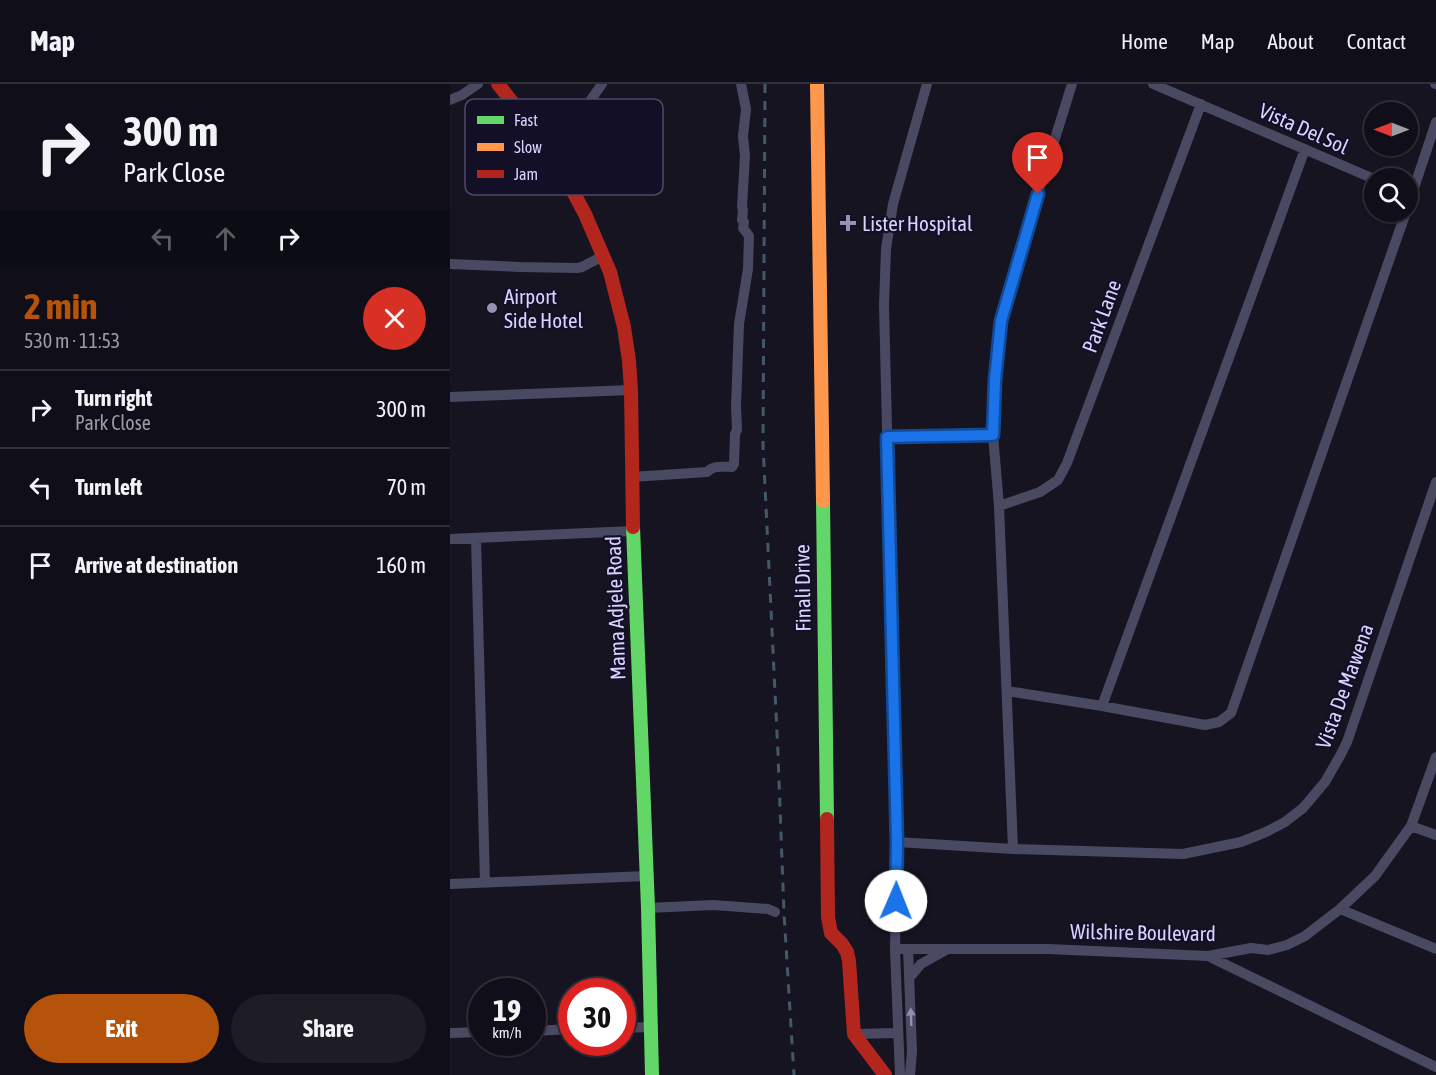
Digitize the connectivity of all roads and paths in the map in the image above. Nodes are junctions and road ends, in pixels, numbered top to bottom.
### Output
1 (478, 84) edge
2 (498, 84) edge
3 (602, 84) edge
4 (741, 84) edge
5 (817, 84) edge
6 (927, 84) edge
7 (1072, 84) edge
8 (1153, 84) edge
9 (510, 99) edge
10 (592, 99) edge
11 (450, 100) edge
12 (1201, 104) junction
13 (1436, 122) edge
14 (1305, 149) junction
15 (1418, 171) edge
16 (1364, 175) edge
17 (575, 195) edge
18 (1403, 222) edge
19 (603, 256) junction
20 (450, 264) edge
21 (631, 390) junction
22 (450, 397) edge
23 (993, 435) junction
24 (887, 437) junction
25 (632, 477) junction
26 (1436, 482) edge
27 (999, 506) junction
28 (633, 531) junction
29 (476, 538) junction
30 (450, 539) edge
31 (1007, 691) junction
32 (1102, 706) junction
33 (1436, 757) edge
34 (1411, 826) junction
35 (1436, 835) edge
36 (897, 842) junction
37 (1013, 849) junction
38 (647, 876) junction
39 (484, 883) junction
40 (450, 884) edge
41 (648, 908) junction
42 (1340, 909) junction
43 (775, 912) dead end
44 (895, 949) junction
45 (909, 949) junction
46 (1436, 949) edge
47 (946, 950) junction
48 (1208, 956) junction
49 (910, 977) junction
50 (652, 1027) junction
51 (636, 1028) edge
52 (468, 1032) edge
53 (450, 1033) edge
54 (898, 1033) junction
55 (854, 1034) junction
56 (1436, 1068) edge
57 (652, 1075) edge
58 (885, 1075) edge
59 (900, 1075) edge
60 (910, 1075) edge

1 - 11 street
2 - 9 street, Mama Adjele Road
3 - 10 street
4 - 25 street
5 - 55 street, Finali Drive
6 - 24 street
7 - 23 street
8 - 12 street, Vista Del Sol
12 - 14 street, Vista Del Sol
12 - 27 street, Park Lane
13 - 15 street
14 - 16 street, Vista Del Sol
14 - 32 street
17 - 19 street, Mama Adjele Road
18 - 32 street
19 - 20 street
19 - 21 street, Mama Adjele Road
21 - 22 street
21 - 25 street, Mama Adjele Road
23 - 24 street
23 - 27 street
24 - 36 street
25 - 28 street, Mama Adjele Road
26 - 37 street, Vista De Mawena
27 - 31 street
28 - 29 street
28 - 38 street, Mama Adjele Road
29 - 30 street
29 - 39 street
31 - 32 street
31 - 37 street
33 - 34 street, Wilshire Boulevard
34 - 35 street
34 - 42 street, Wilshire Boulevard
36 - 37 street, Vista De Mawena
36 - 44 street
38 - 39 street
38 - 41 street, Mama Adjele Road
39 - 40 street
41 - 43 street
41 - 50 street, Mama Adjele Road
42 - 46 street
42 - 48 street, Wilshire Boulevard
44 - 45 street, Wilshire Boulevard
44 - 54 street
45 - 47 street, Wilshire Boulevard
45 - 49 street
47 - 48 street, Wilshire Boulevard
47 - 49 street
48 - 56 street
60 -> 49 street
50 - 51 street
50 - 57 street, Mama Adjele Road
52 - 53 street
54 - 55 street
54 - 59 street
55 - 58 street

